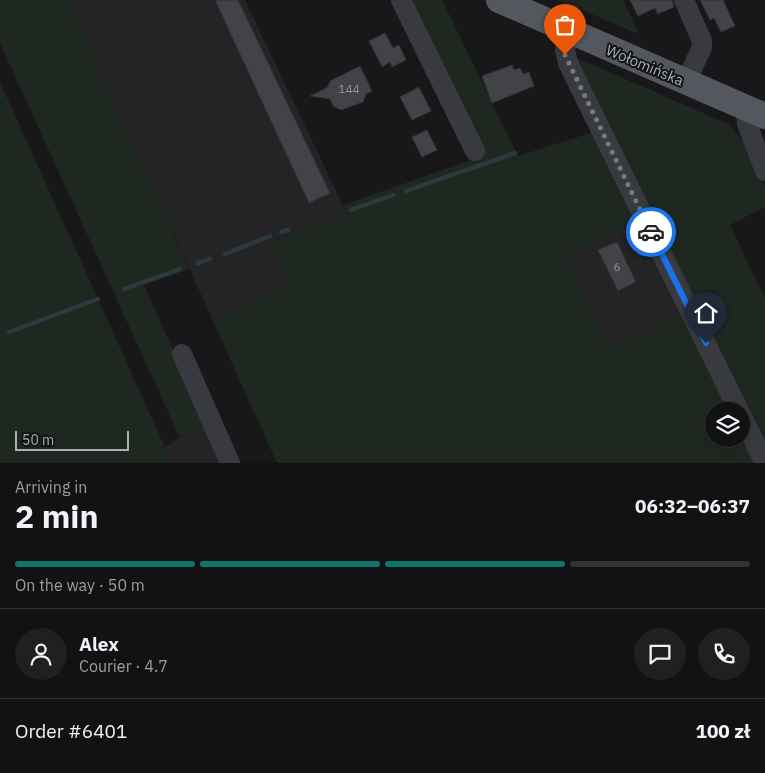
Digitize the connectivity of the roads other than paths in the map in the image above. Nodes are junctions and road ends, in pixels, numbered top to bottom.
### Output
1 (401, 0) edge
2 (499, 0) edge
3 (684, 0) edge
4 (569, 32) junction
5 (686, 82) junction
6 (756, 112) edge
7 (475, 150) dead end
8 (765, 171) edge
9 (182, 354) dead end
10 (736, 402) edge
11 (750, 433) edge
12 (230, 463) edge
13 (765, 463) edge

1 - 7 street
2 - 4 main road, Wołomińska
3 - 5 street
4 - 5 main road, Wołomińska
4 - 10 street
5 - 6 main road, Wołomińska
6 - 8 street
9 - 12 street
11 - 13 street

